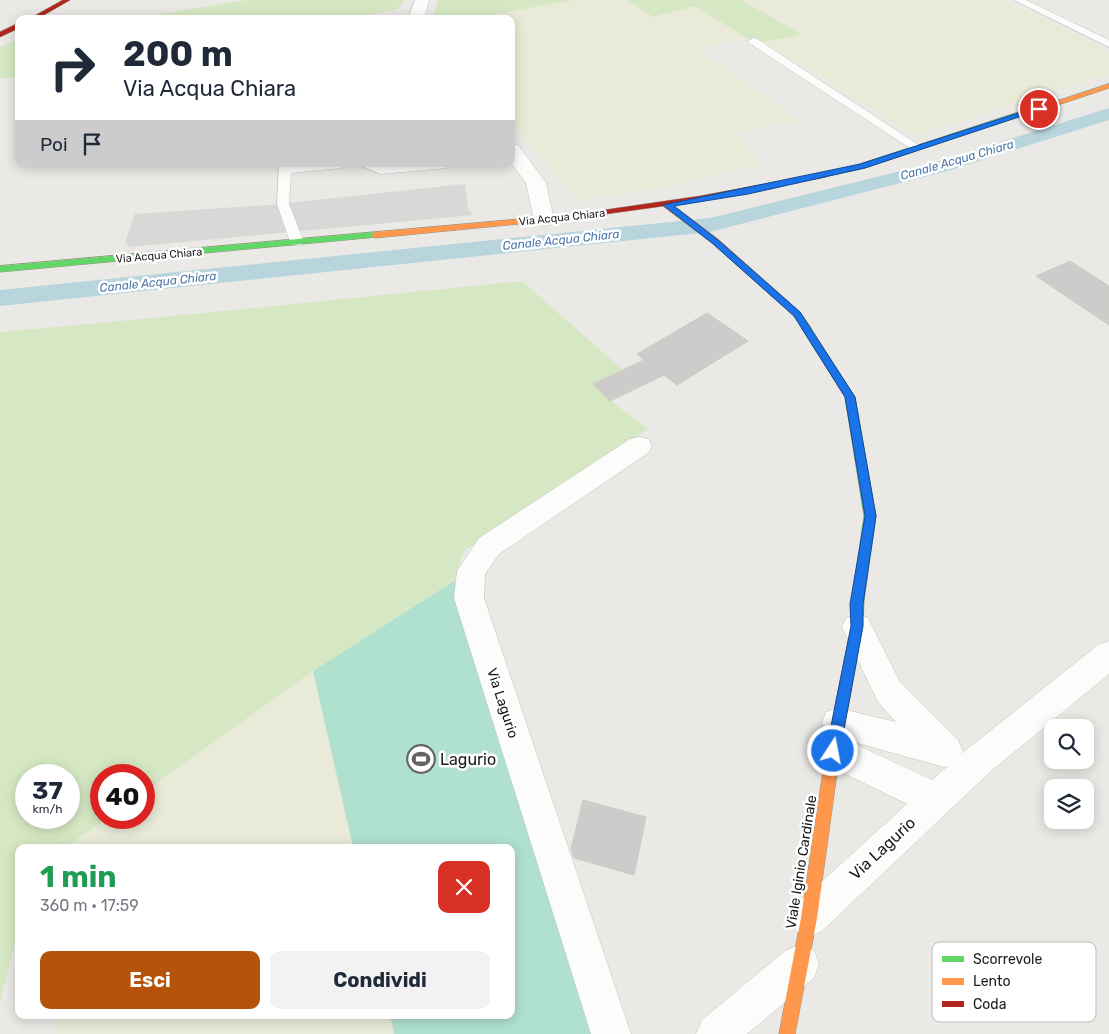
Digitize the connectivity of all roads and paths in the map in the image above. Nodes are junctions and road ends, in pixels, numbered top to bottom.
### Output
1 (67, 0) edge
2 (422, 0) edge
3 (1019, 0) edge
4 (39, 15) edge
5 (417, 15) edge
6 (15, 28) edge
7 (0, 35) edge
8 (754, 41) dead end
9 (1109, 44) edge
10 (1109, 86) edge
11 (917, 148) junction
12 (515, 155) edge
13 (285, 167) edge
14 (372, 167) edge
15 (414, 167) edge
16 (667, 205) junction
17 (544, 220) junction
18 (297, 242) junction
19 (0, 270) edge
20 (639, 446) dead end
21 (857, 626) junction
22 (1109, 655) edge
23 (836, 737) junction
24 (944, 750) junction
25 (978, 760) junction
26 (934, 799) junction
27 (809, 918) junction
28 (800, 964) junction
29 (611, 1034) edge
30 (716, 1034) edge
31 (787, 1034) edge

1 - 4 street
2 - 5 street
3 - 9 lane
6 - 7 street
8 - 11 lane
10 - 11 street, Via Acqua Chiara
11 - 16 street, Via Acqua Chiara
12 - 17 street
13 - 18 lane
14 - 15 lane
16 - 17 street, Via Acqua Chiara
16 - 21 street, Viale Iginio Cardinale
17 - 18 street, Via Acqua Chiara
18 - 19 street, Via Acqua Chiara
20 - 29 street, Via Lagurio
21 - 23 street, Viale Iginio Cardinale
21 - 24 street
22 - 25 street, Via Lagurio
23 - 24 street
23 - 26 street
23 - 27 street, Viale Iginio Cardinale
24 - 25 street
25 - 26 street, Via Lagurio
26 - 27 street, Via Lagurio
27 - 28 street, Viale Iginio Cardinale
28 - 30 street
28 - 31 street, Viale Iginio Cardinale

